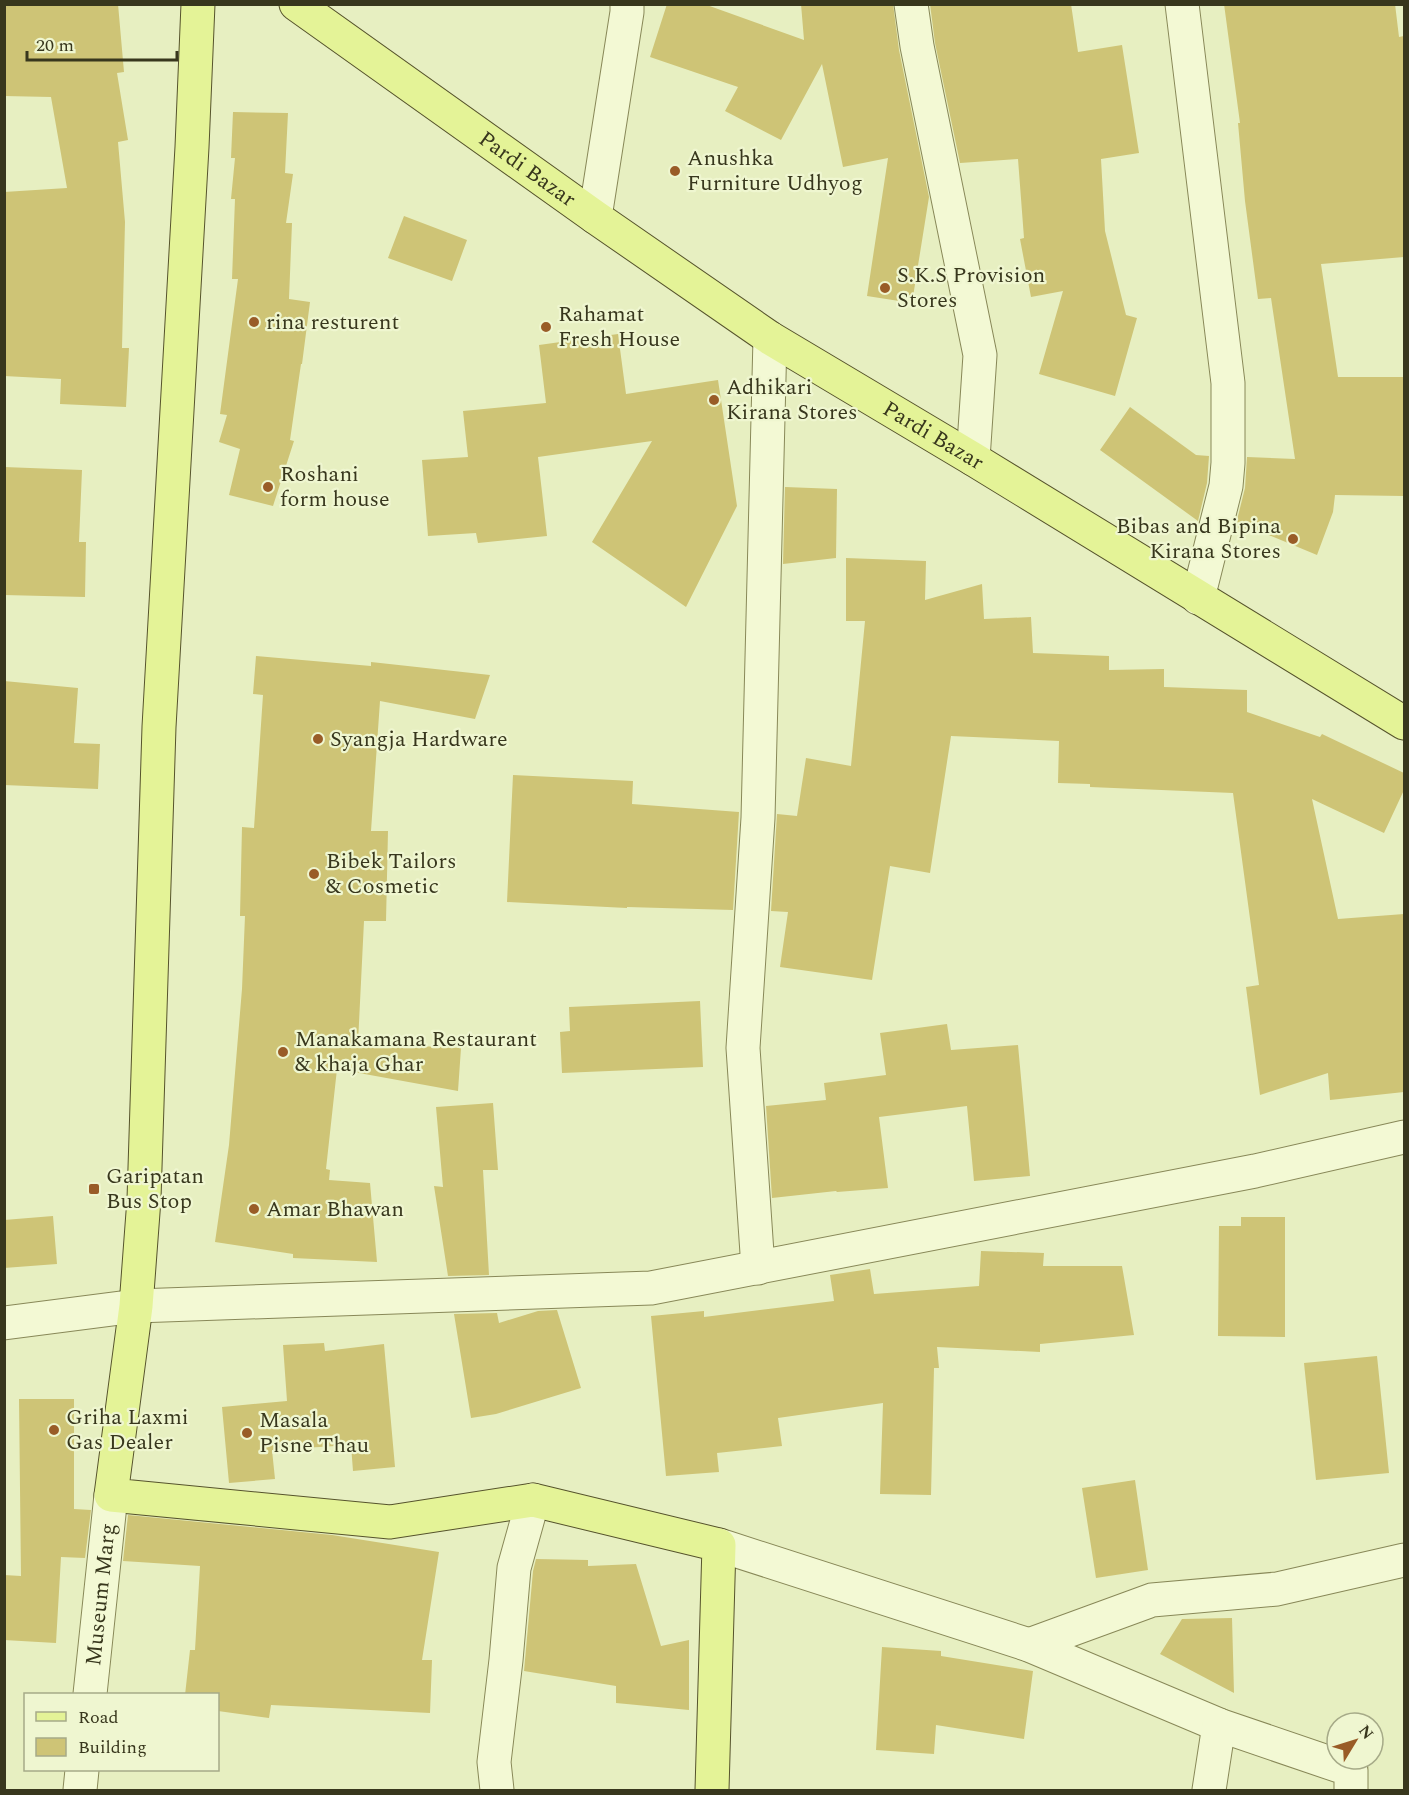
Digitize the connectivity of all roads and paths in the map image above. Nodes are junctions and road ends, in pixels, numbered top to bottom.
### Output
1 (198, 4) edge
2 (296, 4) edge
3 (627, 4) edge
4 (911, 4) edge
5 (1182, 4) edge
6 (595, 218) junction
7 (770, 338) junction
8 (973, 459) junction
9 (1198, 598) junction
10 (1404, 723) edge
11 (1404, 1137) edge
12 (758, 1268) junction
13 (136, 1306) junction
14 (4, 1323) edge
15 (111, 1495) junction
16 (533, 1500) junction
17 (719, 1545) junction
18 (1404, 1560) edge
19 (1029, 1645) junction
20 (90, 1693) edge
21 (1220, 1725) junction
22 (82, 1771) edge
23 (80, 1791) edge
24 (497, 1791) edge
25 (711, 1791) edge
26 (1209, 1791) edge
27 (1351, 1791) edge

1 - 13 main road
2 - 6 main road, Pardi Bazar
3 - 6 street
4 - 8 street
5 - 9 street
6 - 7 main road, Pardi Bazar
7 - 8 main road, Pardi Bazar
7 - 12 street
8 - 9 main road, Pardi Bazar
9 - 10 main road, Pardi Bazar
11 - 12 street
12 - 13 street
13 - 14 street
13 - 15 main road
15 - 16 main road
15 - 20 street, Museum Marg
16 - 17 main road
16 - 24 street
17 - 19 street
17 - 25 main road
18 - 19 street
19 - 21 street
21 - 26 street
21 - 27 street
22 - 23 street

